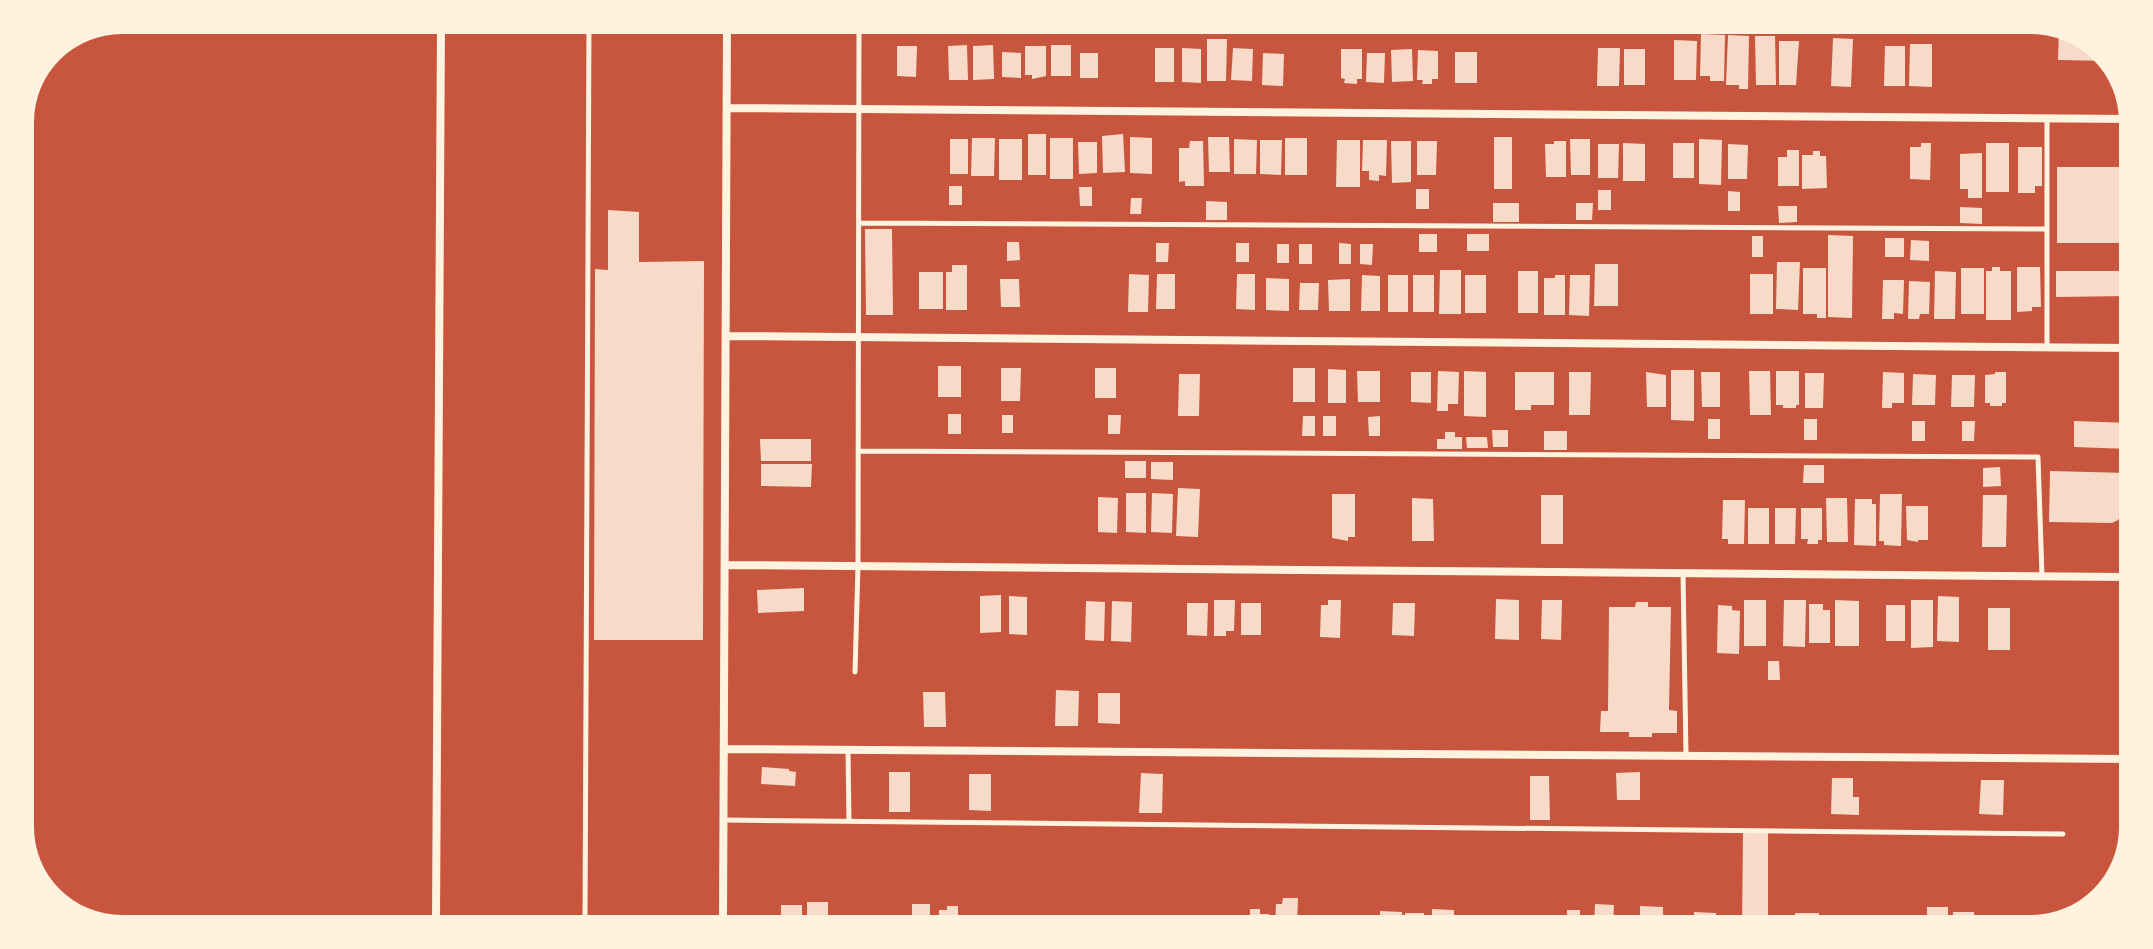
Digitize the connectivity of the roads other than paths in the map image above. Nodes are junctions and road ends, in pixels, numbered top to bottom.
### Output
1 (441, 34) edge
2 (589, 34) edge
3 (727, 34) edge
4 (859, 34) edge
5 (727, 108) junction
6 (861, 109) junction
7 (2047, 118) junction
8 (2119, 119) edge
9 (859, 223) junction
10 (2047, 229) junction
11 (726, 336) junction
12 (858, 337) junction
13 (2047, 347) junction
14 (2119, 348) edge
15 (858, 451) junction
16 (725, 565) junction
17 (858, 566) junction
18 (1683, 572) junction
19 (2042, 576) junction
20 (2119, 577) edge
21 (855, 672) dead end
22 (724, 749) junction
23 (848, 750) junction
24 (1686, 756) junction
25 (2119, 759) edge
26 (724, 820) junction
27 (849, 821) junction
28 (2063, 834) dead end
29 (436, 915) edge
30 (585, 915) edge
31 (723, 915) edge

1 - 29 street
2 - 30 lane
3 - 5 street
4 - 6 lane
5 - 6 street
5 - 11 street
6 - 7 street
6 - 9 lane
7 - 8 street
7 - 10 lane
9 - 10 lane
9 - 12 lane
10 - 13 lane
11 - 12 street
11 - 16 street
12 - 13 street
12 - 15 lane
13 - 14 street
15 - 17 lane
15 - 19 lane
16 - 17 street
16 - 22 street
17 - 18 street
17 - 21 lane
18 - 19 street
18 - 24 lane
19 - 20 street
22 - 23 street
22 - 26 street
23 - 24 street
23 - 27 lane
24 - 25 street
26 - 27 lane
26 - 31 street
27 - 28 lane

